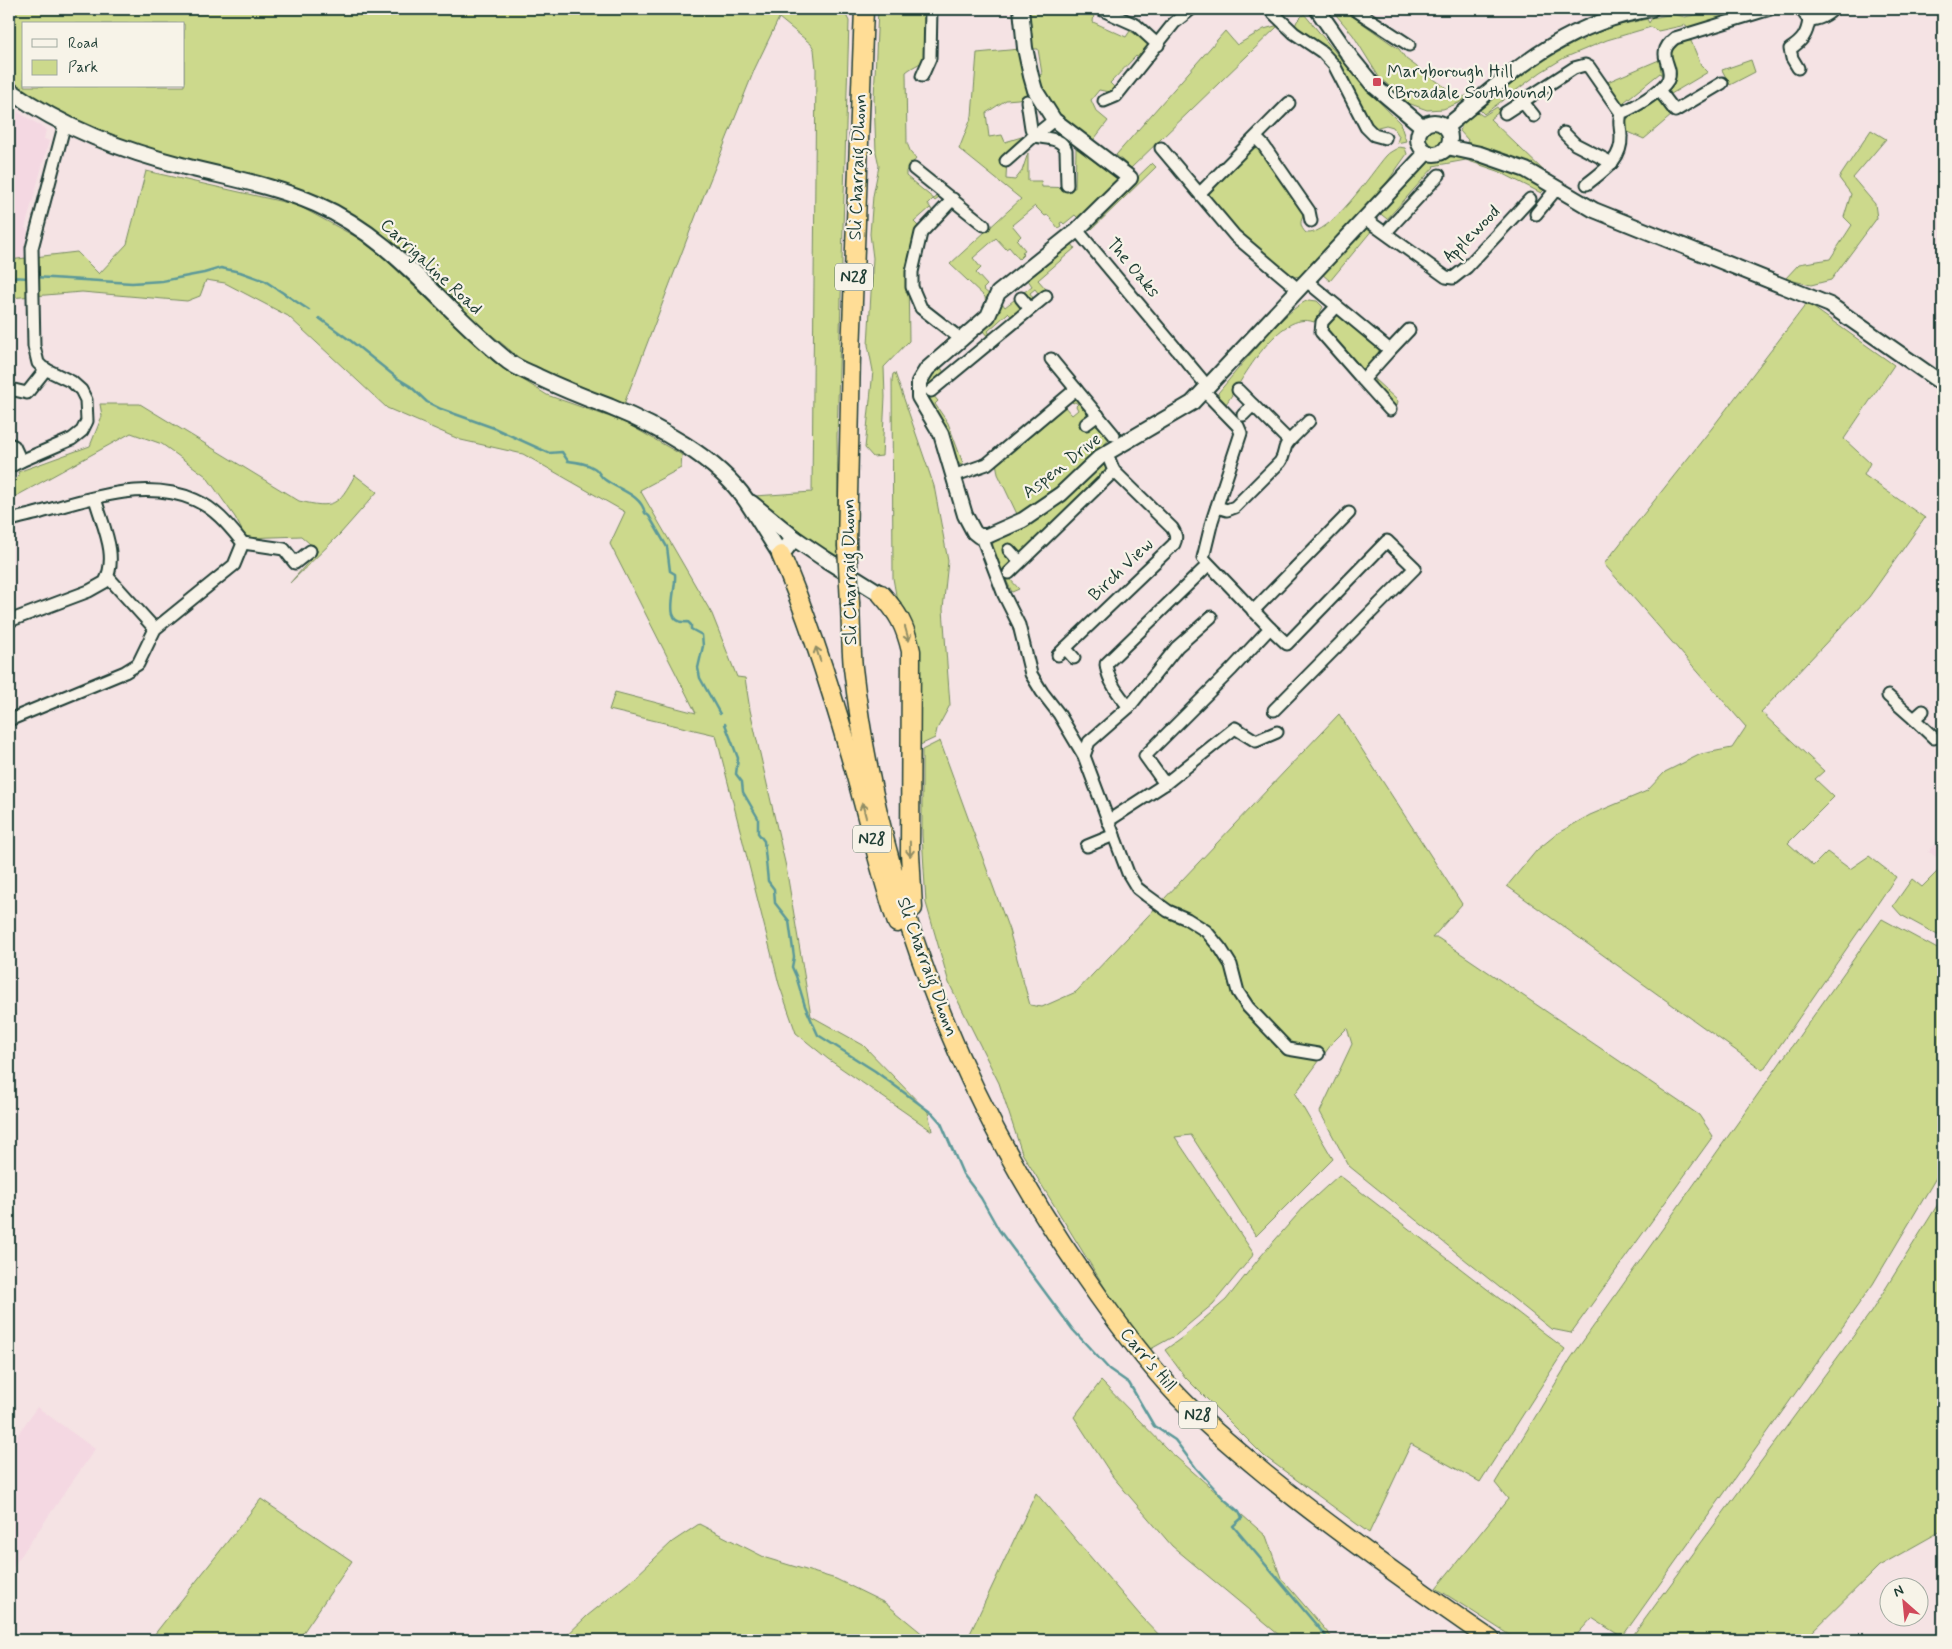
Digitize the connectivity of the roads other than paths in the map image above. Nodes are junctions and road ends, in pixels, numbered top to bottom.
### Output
1 (864, 9) edge
2 (931, 9) edge
3 (1021, 9) edge
4 (1100, 9) edge
5 (1269, 9) edge
6 (1317, 9) edge
7 (1354, 9) edge
8 (1651, 9) edge
9 (1770, 9) edge
10 (1801, 9) edge
11 (1837, 9) edge
12 (1190, 10) dead end
13 (1809, 20) junction
14 (1158, 45) junction
15 (1409, 45) dead end
16 (1798, 68) dead end
17 (922, 76) dead end
18 (1722, 83) dead end
19 (9, 90) edge
20 (1659, 90) junction
21 (1027, 101) dead end
22 (1104, 101) dead end
23 (1522, 101) junction
24 (1289, 103) dead end
25 (1504, 113) dead end
26 (1621, 113) junction
27 (1534, 116) dead end
28 (1054, 120) junction
29 (65, 123) junction
30 (1423, 127) junction
31 (1446, 127) junction
32 (1564, 133) dead end
33 (1034, 136) junction
34 (1256, 138) junction
35 (1386, 138) dead end
36 (1447, 147) junction
37 (1161, 148) dead end
38 (1427, 152) junction
39 (1006, 161) dead end
40 (1612, 163) junction
41 (914, 169) dead end
42 (1439, 175) dead end
43 (1587, 184) dead end
44 (1067, 185) dead end
45 (1558, 188) junction
46 (1200, 193) junction
47 (1530, 199) dead end
48 (954, 200) junction
49 (1536, 214) dead end
50 (1364, 218) junction
51 (1311, 220) dead end
52 (984, 225) dead end
53 (1077, 230) junction
54 (1386, 232) junction
55 (1303, 285) junction
56 (1046, 296) dead end
57 (1020, 298) dead end
58 (1337, 306) junction
59 (1030, 309) junction
60 (1409, 330) dead end
61 (962, 340) junction
62 (1390, 350) junction
63 (941, 356) junction
64 (1051, 359) dead end
65 (46, 369) junction
66 (954, 372) junction
67 (1363, 380) junction
68 (1943, 384) edge
69 (10, 389) dead end
70 (1076, 389) junction
71 (1206, 389) junction
72 (1238, 390) dead end
73 (931, 391) dead end
74 (1253, 405) junction
75 (1390, 410) dead end
76 (1098, 415) junction
77 (1244, 415) dead end
78 (1309, 421) dead end
79 (1086, 424) dead end
80 (1117, 440) junction
81 (1289, 441) junction
82 (9, 444) edge
83 (1107, 454) junction
84 (21, 461) junction
85 (9, 467) edge
86 (1114, 471) junction
87 (953, 476) junction
88 (95, 498) junction
89 (746, 499) junction
90 (1217, 508) junction
91 (1349, 513) dead end
92 (9, 521) edge
93 (982, 537) junction
94 (794, 538) junction
95 (243, 543) junction
96 (1009, 550) dead end
97 (310, 551) dead end
98 (781, 555) junction
99 (1020, 562) junction
100 (1208, 565) junction
101 (1009, 573) dead end
102 (108, 577) junction
103 (881, 594) joint
104 (1253, 611) junction
105 (1211, 617) dead end
106 (9, 621) edge
107 (1270, 628) junction
108 (155, 629) junction
109 (1074, 658) dead end
110 (1888, 696) dead end
111 (1129, 707) junction
112 (1274, 710) dead end
113 (1923, 711) dead end
114 (1914, 719) junction
115 (9, 720) edge
116 (1277, 732) dead end
117 (1934, 738) dead end
118 (1084, 756) junction
119 (1165, 784) junction
120 (1108, 821) junction
121 (1114, 835) junction
122 (1087, 846) dead end
123 (1318, 1054) dead end
124 (987, 1113) junction
125 (1492, 1640) edge

1 - 124 highway, Sli Charraig Dhonn / N28, bridge
2 - 17 street
3 - 28 street
4 - 14 street
5 - 35 street
6 - 30 street
7 - 15 street
8 - 31 street
9 - 20 street
10 - 13 street
11 - 13 street
12 - 14 street
13 - 16 street
14 - 22 street
18 - 20 street
19 - 29 main road, Carrigaline Road
20 - 26 street
21 - 33 street
23 - 25 street
23 - 26 street
23 - 27 street
24 - 34 street
26 - 40 street
28 - 33 street
28 - 53 street
29 - 65 street
29 - 89 main road, Carrigaline Road
30 - 31 street
30 - 38 street
31 - 36 street
32 - 40 street
33 - 39 street
33 - 44 street
34 - 46 street
34 - 51 street
36 - 38 street
36 - 45 street
37 - 46 street
38 - 50 street
40 - 43 street
41 - 48 street
42 - 54 street
45 - 49 street
45 - 68 street
46 - 55 street
47 - 54 street, Applewood
48 - 52 street
48 - 61 street
50 - 54 street, Applewood
50 - 55 street
53 - 61 street
53 - 71 street, The Oaks
55 - 58 street
55 - 71 street
56 - 59 street
57 - 59 street
58 - 62 street
58 - 67 street
59 - 66 street
60 - 62 street
61 - 63 street
62 - 67 street
63 - 66 street
63 - 87 street
64 - 70 street, Aspen Drive
65 - 69 street
65 - 84 street
66 - 73 street
67 - 75 street
70 - 76 street, Aspen Drive
70 - 87 street
71 - 80 street
71 - 90 street, The Oaks
72 - 74 street
74 - 77 street
74 - 81 street
76 - 79 street, Aspen Drive
76 - 80 street, Aspen Drive
78 - 81 street
80 - 83 street, Aspen Drive
81 - 90 street
82 - 84 street
83 - 86 street, Birch View
83 - 93 street, Aspen Drive
84 - 85 street
86 - 99 street
86 - 109 street, Birch View
87 - 93 street
88 - 92 street
88 - 95 street
88 - 102 street
89 - 94 main road, Carrigaline Road
89 - 98 main road, Carrigaline Road
90 - 100 street
91 - 104 street
93 - 118 street
94 - 98 main road
94 - 103 main road, Carrigaline Road
95 - 97 street
95 - 108 street
96 - 99 street
124 -> 98 highway, N28
99 - 101 street
100 - 104 street
100 - 111 street
102 - 106 street
102 - 108 street
103 -> 124 highway, N28
104 - 107 street
105 - 111 street
107 - 112 street
107 - 119 street
108 - 115 street
110 - 114 street
111 - 118 street
113 - 114 street
114 - 117 street
116 - 119 street
118 - 120 street
119 - 120 street
120 - 121 street
121 - 122 street
121 - 123 street
124 - 125 highway, Carr's Hill / N28

